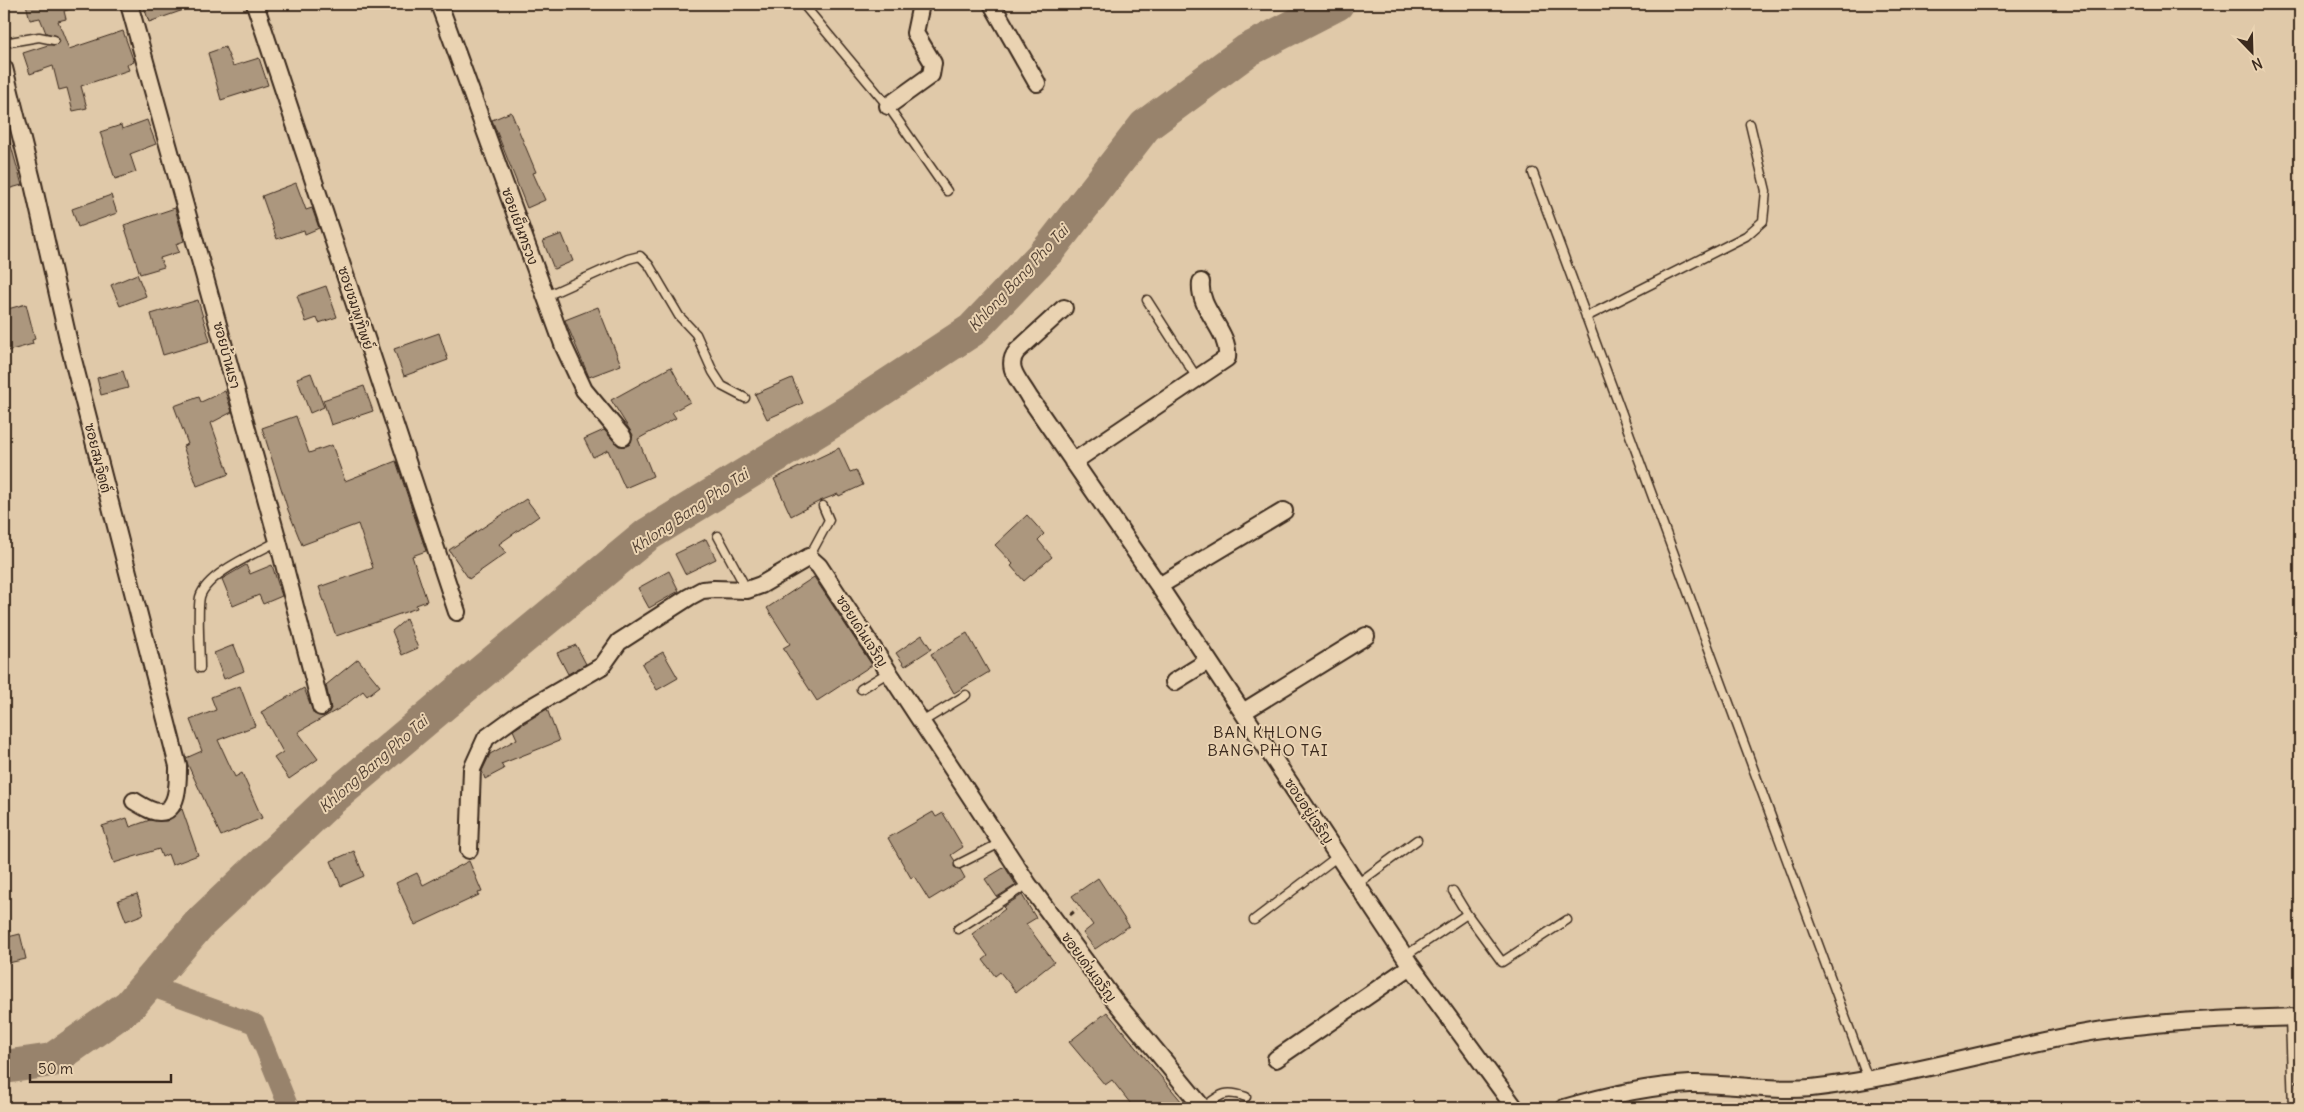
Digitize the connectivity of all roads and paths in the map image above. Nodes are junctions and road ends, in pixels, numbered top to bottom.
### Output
1 (129, 4) edge
2 (255, 4) edge
3 (439, 4) edge
4 (802, 4) edge
5 (921, 4) edge
6 (992, 4) edge
7 (54, 40) dead end
8 (4, 43) edge
9 (4, 68) edge
10 (1037, 83) dead end
11 (888, 106) junction
12 (1750, 124) dead end
13 (1533, 173) dead end
14 (947, 190) dead end
15 (1201, 282) dead end
16 (546, 296) junction
17 (1147, 300) dead end
18 (1064, 308) dead end
19 (1586, 317) junction
20 (1198, 378) junction
21 (745, 398) dead end
22 (623, 437) dead end
23 (1073, 462) junction
24 (823, 506) dead end
25 (1284, 511) dead end
26 (718, 536) dead end
27 (278, 542) junction
28 (809, 558) junction
29 (1159, 586) junction
30 (747, 590) junction
31 (457, 612) dead end
32 (1366, 636) dead end
33 (1208, 660) junction
34 (200, 668) dead end
35 (889, 672) junction
36 (1174, 682) dead end
37 (861, 689) dead end
38 (966, 695) dead end
39 (321, 707) dead end
40 (1244, 712) junction
41 (922, 722) junction
42 (134, 801) dead end
43 (1417, 840) dead end
44 (1000, 843) junction
45 (469, 850) dead end
46 (1338, 856) junction
47 (959, 864) dead end
48 (1028, 884) junction
49 (1357, 884) junction
50 (1453, 891) dead end
51 (1467, 914) junction
52 (1254, 920) dead end
53 (1566, 920) dead end
54 (958, 929) dead end
55 (1408, 961) junction
56 (2295, 1017) edge
57 (1276, 1059) dead end
58 (1868, 1079) junction
59 (1246, 1097) dead end
60 (1203, 1108) edge
61 (1515, 1108) edge
62 (1564, 1108) edge
63 (2293, 1108) edge

1 - 27 street, ซอยบ้านเรา
2 - 31 street, ซอยชมพูทิพย์
3 - 16 street, ซอยเย็นทรวง
4 - 11 lane
5 - 11 street
6 - 10 street
7 - 8 lane
9 - 42 street, ซอยสมจิตต์
11 - 14 lane
12 - 19 lane
13 - 19 lane
15 - 20 street
16 - 21 lane
16 - 22 street, ซอยเย็นทรวง
17 - 20 lane
18 - 23 street, ซอยอยู่เจริญ
19 - 58 lane
20 - 23 street
23 - 29 street, ซอยอยู่เจริญ
24 - 28 lane
25 - 29 street
26 - 30 lane
27 - 34 lane
27 - 39 street, ซอยบ้านเรา
28 - 30 street
28 - 35 street, ซอยเด่นเจริญ
29 - 33 street, ซอยอยู่เจริญ
30 - 45 street
32 - 40 street
33 - 36 street
33 - 40 street, ซอยอยู่เจริญ
35 - 37 lane
35 - 41 street, ซอยเด่นเจริญ
38 - 41 lane
40 - 46 street, ซอยอยู่เจริญ
41 - 44 street, ซอยเด่นเจริญ
43 - 49 lane
44 - 47 lane
44 - 48 street, ซอยเด่นเจริญ
46 - 49 street, ซอยอยู่เจริญ
46 - 52 lane
48 - 54 lane
48 - 60 street, ซอยเด่นเจริญ
49 - 55 street, ซอยอยู่เจริญ
50 - 51 lane
51 - 53 lane
51 - 55 lane
55 - 57 street
55 - 61 street, ซอยอยู่เจริญ
56 - 58 street
56 - 63 lane
58 - 62 street
59 - 60 lane

